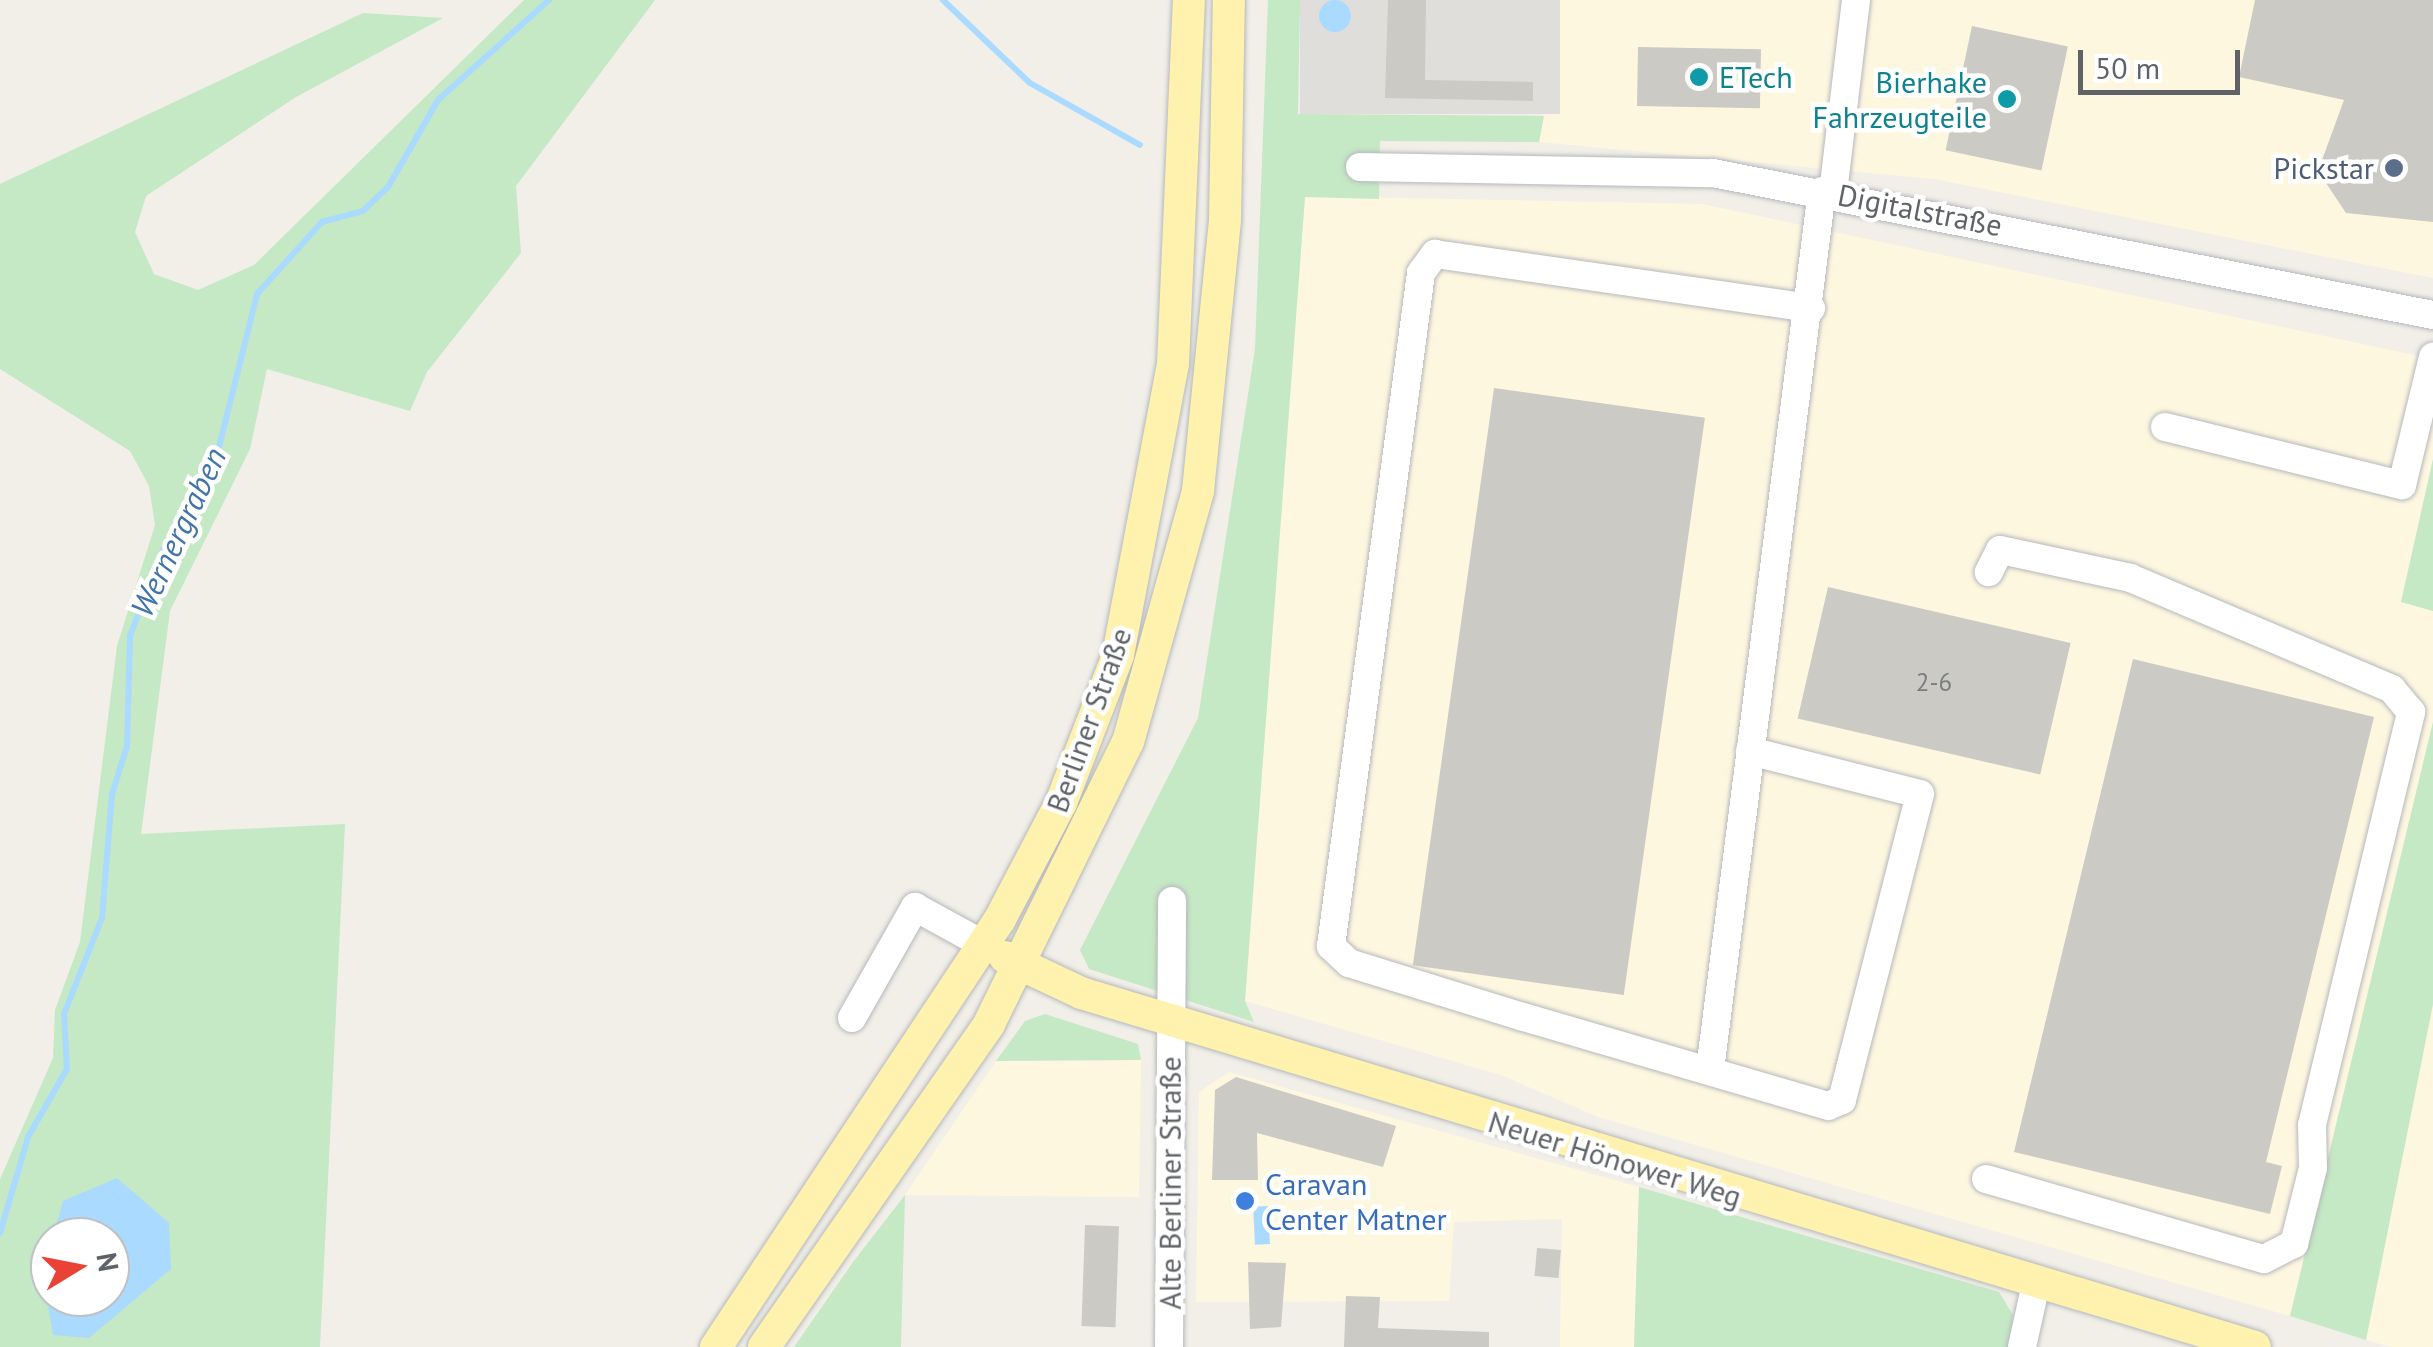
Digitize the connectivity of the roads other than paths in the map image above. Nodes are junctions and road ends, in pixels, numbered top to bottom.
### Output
1 (1189, 0) edge
2 (1230, 0) edge
3 (1856, 0) edge
4 (1360, 167) dead end
5 (1828, 192) junction
6 (1810, 308) junction
7 (2433, 315) edge
8 (2433, 357) edge
9 (2165, 427) dead end
10 (1989, 572) dead end
11 (1750, 751) junction
12 (1172, 901) dead end
13 (984, 946) junction
14 (1021, 966) junction
15 (852, 1018) dead end
16 (1171, 1020) junction
17 (1710, 1070) junction
18 (1986, 1179) dead end
19 (2036, 1284) junction
20 (716, 1347) edge
21 (764, 1347) edge
22 (1168, 1347) edge
23 (2022, 1347) edge
24 (2255, 1347) edge

1 - 13 main road, Berliner Straße
2 - 14 main road, Berliner Straße
3 - 5 street
4 - 5 street, Digitalstraße
5 - 6 street
5 - 7 street, Digitalstraße
6 - 11 street
6 - 17 street
8 - 9 street
10 - 18 street
11 - 17 street
11 - 17 street
12 - 16 street, Alte Berliner Straße
13 - 14 main road, Neuer Hönower Weg
13 - 15 street
13 - 20 main road, Berliner Straße
14 - 16 main road, Neuer Hönower Weg
14 - 21 main road, Berliner Straße
16 - 19 main road, Neuer Hönower Weg
16 - 22 street, Alte Berliner Straße
19 - 23 street
19 - 24 main road, Neuer Hönower Weg

